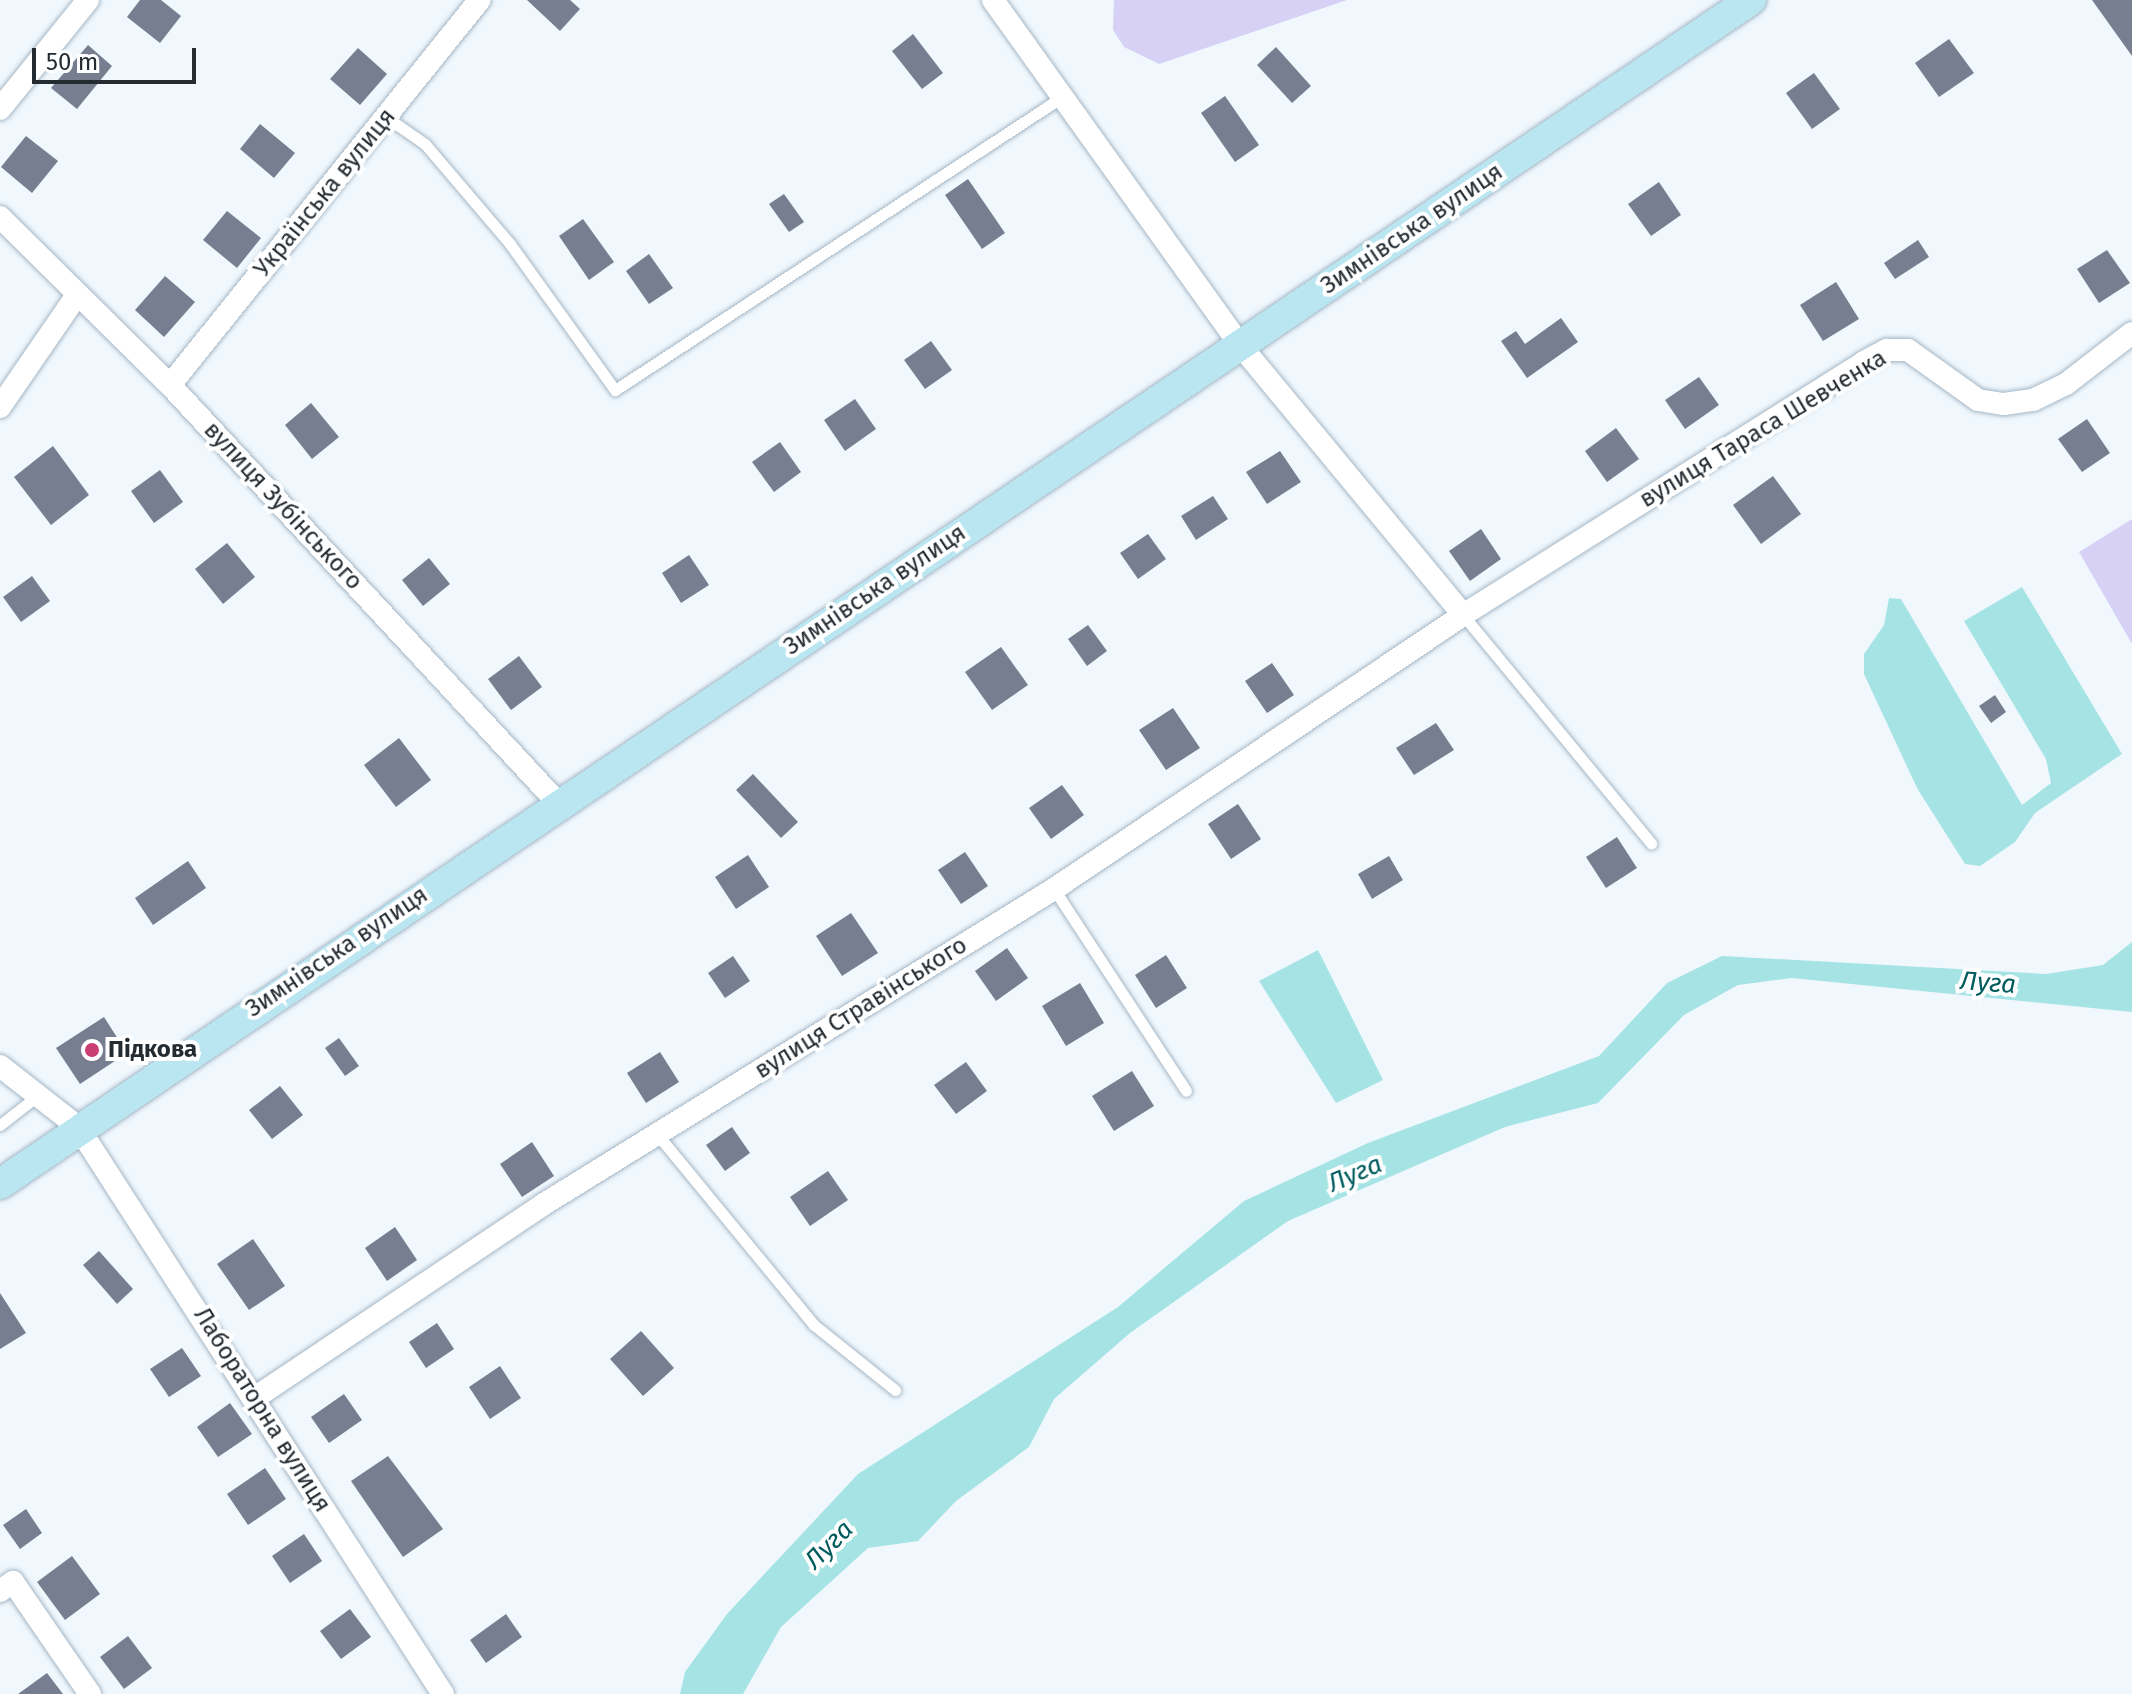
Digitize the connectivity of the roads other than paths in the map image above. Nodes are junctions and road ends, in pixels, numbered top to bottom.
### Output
1 (88, 0) edge
2 (480, 0) edge
3 (993, 0) edge
4 (1751, 0) edge
5 (1062, 97) junction
6 (0, 109) edge
7 (386, 117) junction
8 (0, 217) edge
9 (75, 298) junction
10 (2132, 333) edge
11 (1240, 345) junction
12 (170, 385) junction
13 (0, 407) edge
14 (1471, 609) junction
15 (558, 803) junction
16 (1651, 843) dead end
17 (1054, 889) junction
18 (0, 1066) edge
19 (1186, 1091) dead end
20 (37, 1096) junction
21 (0, 1125) edge
22 (78, 1127) junction
23 (657, 1134) junction
24 (0, 1184) edge
25 (895, 1390) dead end
26 (256, 1397) junction
27 (0, 1591) edge
28 (90, 1694) edge
29 (443, 1694) edge

1 - 6 street
2 - 7 street, Українська вулиця
3 - 5 street
4 - 11 main road, Зимнівська вулиця
5 - 7 lane
5 - 11 street
7 - 12 street, Українська вулиця
8 - 9 street, вулиця Зубінського
9 - 12 street, вулиця Зубінського
9 - 13 street
10 - 14 street, вулиця Тараса Шевченка
11 - 14 street
11 - 15 main road, Зимнівська вулиця
12 - 15 street, вулиця Зубінського
14 - 16 lane
14 - 17 street, вулиця Стравінського
15 - 22 main road, Зимнівська вулиця
17 - 19 lane
17 - 23 street, вулиця Стравінського
18 - 20 street, Лабораторна вулиця
20 - 21 lane
20 - 22 street, Лабораторна вулиця
22 - 24 main road, Зимнівська вулиця
22 - 26 street, Лабораторна вулиця
23 - 25 lane
23 - 26 street, вулиця Стравінського
26 - 29 street, Лабораторна вулиця
27 - 28 street

